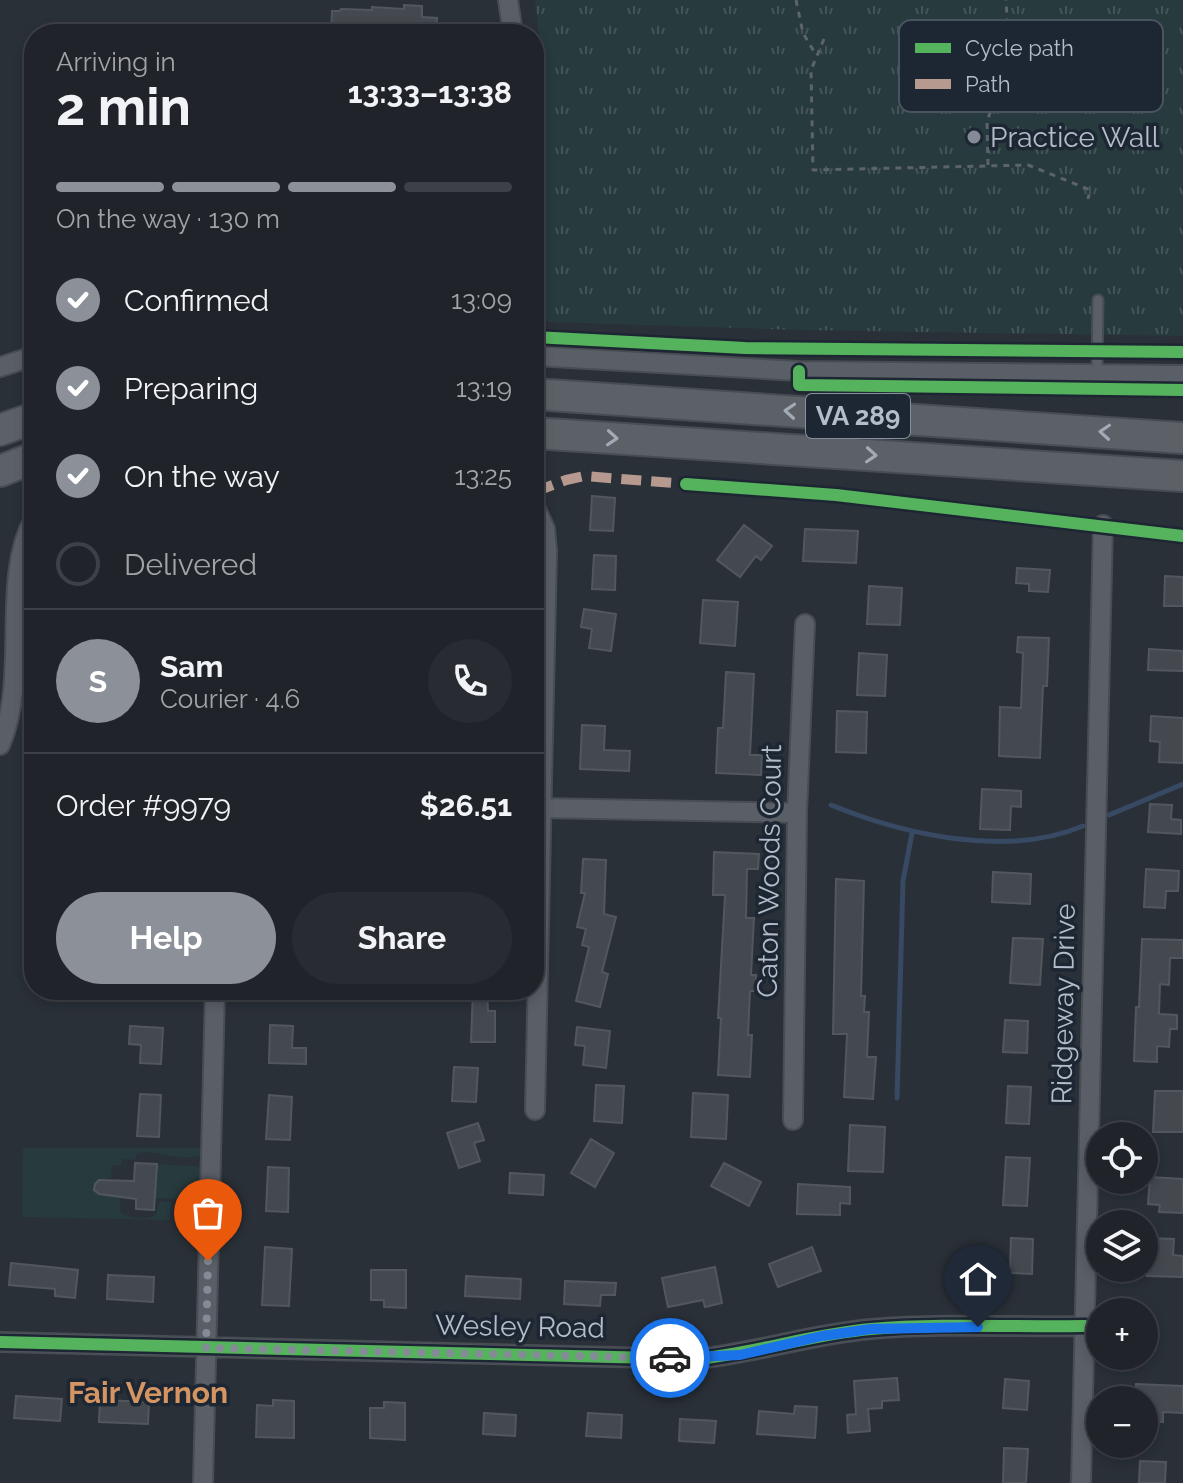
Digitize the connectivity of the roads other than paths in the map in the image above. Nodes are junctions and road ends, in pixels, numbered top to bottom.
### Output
1 (508, 0) edge
2 (512, 24) edge
3 (1098, 300) dead end
4 (544, 357) edge
5 (24, 359) edge
6 (0, 367) edge
7 (1097, 374) junction
8 (1183, 375) edge
9 (544, 395) edge
10 (24, 422) edge
11 (0, 430) edge
12 (544, 434) edge
13 (1183, 438) edge
14 (24, 462) edge
15 (0, 471) edge
16 (1183, 476) edge
17 (1103, 525) dead end
18 (544, 527) edge
19 (24, 535) edge
20 (805, 624) dead end
21 (544, 681) edge
22 (0, 745) edge
23 (544, 808) edge
24 (797, 813) junction
25 (215, 1000) edge
26 (537, 1000) edge
27 (535, 1110) dead end
28 (793, 1120) dead end
29 (1085, 1326) junction
30 (0, 1342) edge
31 (206, 1348) junction
32 (203, 1483) edge
33 (1081, 1483) edge

1 - 2 street
3 - 7 lane
4 - 7 street
5 - 6 street
7 - 8 street
13 -> 9 main road, VA 289
10 - 11 main road
12 -> 16 main road, VA 289
14 - 15 main road
17 - 29 street, Ridgeway Drive
18 - 21 street
19 - 22 street
20 - 24 street, Caton Woods Court
23 - 24 street
24 - 28 street, Caton Woods Court
25 - 31 street
26 - 27 street
29 - 31 street, Wesley Road
29 - 33 street, Ridgeway Drive
30 - 31 street, Wesley Road
31 - 32 street

